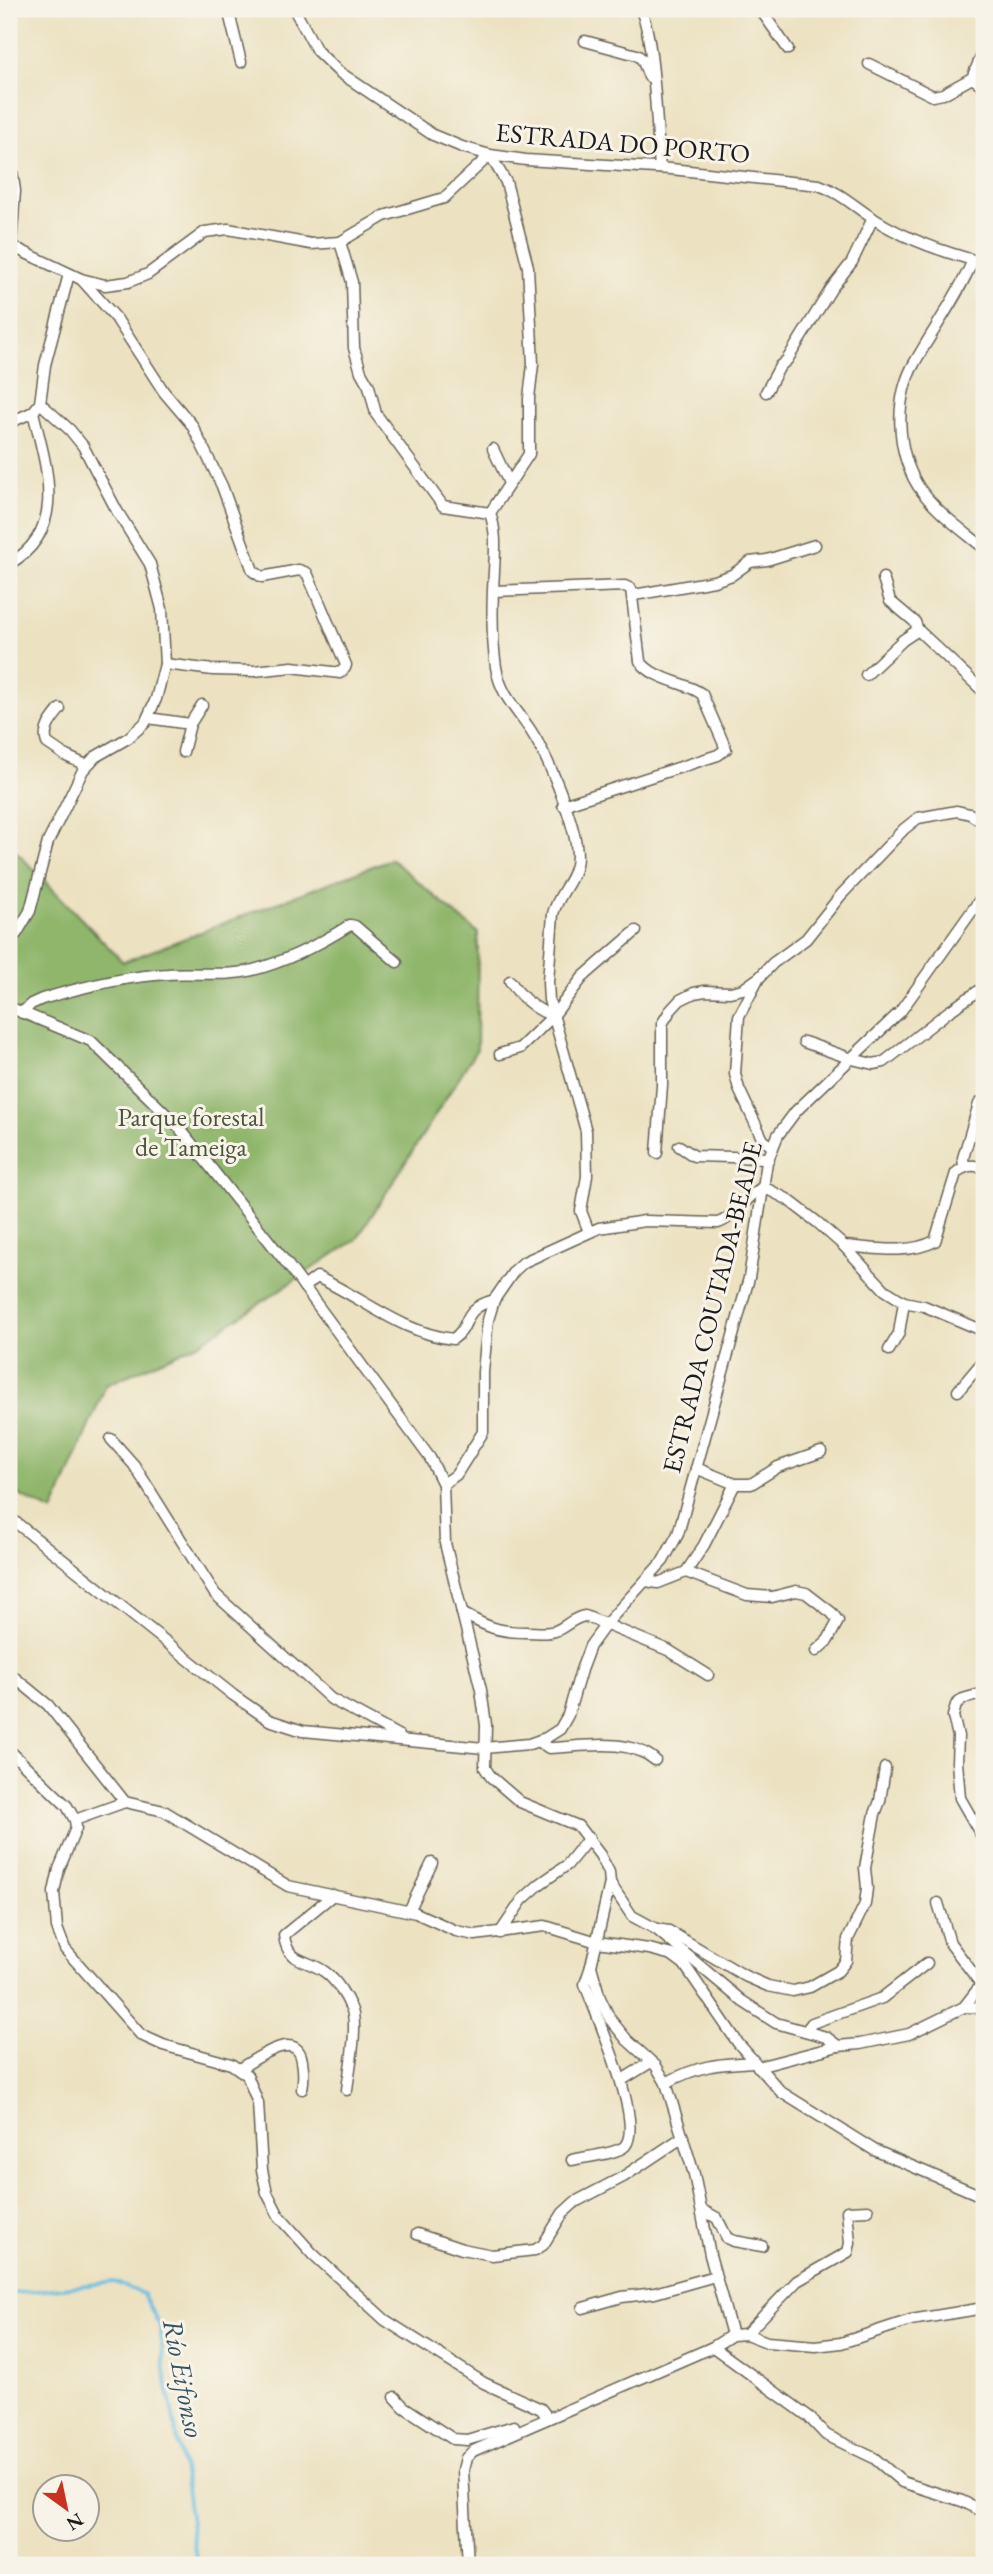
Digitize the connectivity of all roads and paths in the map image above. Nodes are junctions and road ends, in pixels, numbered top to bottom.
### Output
1 (228, 9) edge
2 (294, 9) edge
3 (760, 9) edge
4 (643, 10) edge
5 (585, 41) dead end
6 (788, 49) dead end
7 (984, 51) edge
8 (241, 62) dead end
9 (869, 64) dead end
10 (972, 78) junction
11 (652, 82) junction
12 (984, 86) edge
13 (9, 150) edge
14 (490, 155) junction
15 (660, 168) junction
16 (873, 218) junction
17 (340, 242) junction
18 (10, 245) edge
19 (979, 261) edge
20 (69, 274) junction
21 (80, 279) junction
22 (766, 392) dead end
23 (37, 407) junction
24 (9, 422) edge
25 (493, 449) dead end
26 (509, 483) junction
27 (490, 513) junction
28 (815, 545) dead end
29 (984, 548) edge
30 (9, 564) edge
31 (883, 578) dead end
32 (494, 590) junction
33 (634, 595) junction
34 (918, 630) junction
35 (165, 664) junction
36 (866, 675) dead end
37 (984, 692) edge
38 (202, 705) dead end
39 (60, 709) dead end
40 (148, 718) junction
41 (190, 724) junction
42 (183, 752) dead end
43 (86, 765) junction
44 (563, 805) junction
45 (984, 823) edge
46 (984, 894) edge
47 (636, 931) dead end
48 (9, 940) edge
49 (397, 962) dead end
50 (759, 978) junction
51 (510, 981) dead end
52 (984, 987) edge
53 (9, 1007) edge
54 (22, 1013) junction
55 (552, 1016) junction
56 (803, 1042) dead end
57 (500, 1054) dead end
58 (852, 1059) junction
59 (984, 1099) edge
60 (679, 1146) dead end
61 (657, 1153) dead end
62 (771, 1153) junction
63 (964, 1166) junction
64 (984, 1168) edge
65 (763, 1187) junction
66 (589, 1232) junction
67 (844, 1246) junction
68 (304, 1287) junction
69 (494, 1300) junction
70 (904, 1302) junction
71 (984, 1331) edge
72 (889, 1350) dead end
73 (984, 1360) edge
74 (958, 1391) dead end
75 (111, 1439) dead end
76 (821, 1452) dead end
77 (696, 1468) junction
78 (735, 1484) junction
79 (443, 1485) junction
80 (9, 1517) edge
81 (687, 1572) junction
82 (646, 1581) junction
83 (463, 1613) junction
84 (606, 1625) junction
85 (816, 1651) dead end
86 (9, 1673) edge
87 (708, 1675) dead end
88 (984, 1693) edge
89 (408, 1740) junction
90 (538, 1741) junction
91 (484, 1748) junction
92 (9, 1750) edge
93 (656, 1760) dead end
94 (885, 1768) dead end
95 (125, 1802) junction
96 (75, 1820) junction
97 (589, 1838) junction
98 (984, 1840) edge
99 (432, 1863) dead end
100 (610, 1883) junction
101 (332, 1895) junction
102 (938, 1903) dead end
103 (408, 1911) junction
104 (656, 1929) junction
105 (500, 1933) junction
106 (597, 1942) junction
107 (684, 1964) junction
108 (927, 1964) dead end
109 (592, 1966) junction
110 (983, 1982) edge
111 (722, 1984) junction
112 (964, 2007) junction
113 (984, 2008) edge
114 (806, 2031) junction
115 (838, 2046) junction
116 (651, 2062) junction
117 (760, 2064) junction
118 (239, 2069) junction
119 (622, 2080) junction
120 (666, 2083) junction
121 (302, 2089) dead end
122 (347, 2090) dead end
123 (683, 2137) junction
124 (572, 2160) dead end
125 (984, 2197) edge
126 (702, 2210) junction
127 (868, 2210) dead end
128 (417, 2234) dead end
129 (762, 2246) dead end
130 (715, 2276) junction
131 (583, 2308) dead end
132 (984, 2308) edge
133 (746, 2334) junction
134 (732, 2335) junction
135 (713, 2347) junction
136 (395, 2397) dead end
137 (548, 2418) junction
138 (530, 2426) junction
139 (984, 2512) edge
140 (468, 2565) edge

1 - 8 street
2 - 14 street, ESTRADA DO PORTO
3 - 6 street
4 - 11 street
5 - 11 street
7 - 10 street
9 - 10 street
10 - 12 street
11 - 15 street
13 - 18 street
14 - 15 street, ESTRADA DO PORTO
14 - 17 street
14 - 26 street
15 - 16 street, ESTRADA DO PORTO
16 - 19 street, ESTRADA DO PORTO
16 - 22 street
17 - 21 street
17 - 27 street
18 - 20 street
19 - 29 street
20 - 21 street
20 - 23 street
21 - 35 street
23 - 24 street
23 - 30 street
23 - 35 street
25 - 26 street
26 - 27 street
27 - 32 street
28 - 33 street
31 - 34 street
32 - 33 street
32 - 44 street
33 - 44 street
34 - 36 street
34 - 37 street
35 - 40 street
38 - 41 street
39 - 43 street
40 - 41 street
40 - 43 street
41 - 42 street
43 - 48 street
44 - 55 street
45 - 50 street
46 - 58 street, ESTRADA COUTADA-BEADE
47 - 55 street
49 - 54 street
50 - 61 street
50 - 62 street
51 - 55 street
52 - 58 street
53 - 54 street
54 - 68 street
55 - 57 street
55 - 66 street
56 - 58 street
58 - 62 street, ESTRADA COUTADA-BEADE
59 - 63 street
60 - 62 street
62 - 65 street, ESTRADA COUTADA-BEADE
63 - 64 street
63 - 67 street
65 - 66 street
65 - 67 street
65 - 77 street, ESTRADA COUTADA-BEADE
66 - 69 street
67 - 70 street
68 - 69 street
68 - 79 street
69 - 79 street
70 - 71 street
70 - 72 street
73 - 74 street
75 - 89 street
76 - 78 street
77 - 78 street
77 - 82 street, ESTRADA COUTADA-BEADE
78 - 81 street
79 - 83 street
80 - 89 street, ESTRADA COUTADA-BEADE
81 - 82 street
81 - 85 street
82 - 84 street, ESTRADA COUTADA-BEADE
83 - 84 street
83 - 91 street
84 - 87 street
84 - 90 street, ESTRADA COUTADA-BEADE
86 - 95 street
88 - 98 street
89 - 91 street, ESTRADA COUTADA-BEADE
90 - 91 street, ESTRADA COUTADA-BEADE
90 - 93 street
91 - 97 street
92 - 96 street
94 - 104 street
95 - 96 street
95 - 101 street
96 - 118 street
97 - 100 street
97 - 105 street
99 - 103 street
100 - 104 street
100 - 106 street
101 - 103 street
101 - 122 street
102 - 110 street
103 - 105 street
104 - 111 street
105 - 106 street
106 - 107 street
106 - 109 street
107 - 111 street
107 - 117 street
108 - 114 street
109 - 116 street
109 - 119 street
110 - 112 street
111 - 114 street
112 - 113 street
112 - 115 street
114 - 115 street
115 - 117 street
116 - 119 street
116 - 120 street
117 - 120 street
117 - 125 street
118 - 121 street
118 - 137 street
119 - 124 street
120 - 123 street
123 - 126 street
123 - 128 street
126 - 129 street
126 - 130 street
127 - 133 street
130 - 131 street
130 - 134 street
132 - 133 street
133 - 134 street
134 - 135 street
135 - 137 street
135 - 139 street
136 - 138 street
137 - 138 street
138 - 140 street

